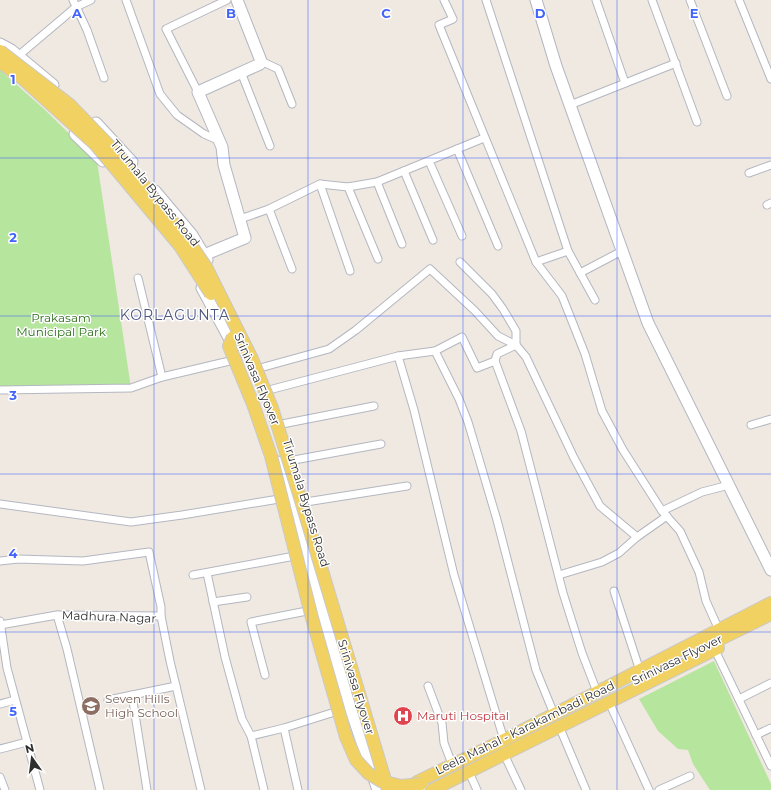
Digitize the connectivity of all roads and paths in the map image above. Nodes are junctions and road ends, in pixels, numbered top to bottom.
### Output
1 (91, 0) edge
2 (126, 0) edge
3 (228, 0) edge
4 (237, 0) edge
5 (444, 0) edge
6 (486, 0) edge
7 (596, 0) edge
8 (652, 0) edge
9 (690, 0) edge
10 (739, 0) edge
11 (538, 1) edge
12 (75, 4) edge
13 (0, 44) edge
14 (0, 51) edge
15 (18, 56) junction
16 (261, 61) junction
17 (0, 62) edge
18 (676, 63) junction
19 (0, 67) edge
20 (241, 72) junction
21 (104, 78) dead end
22 (771, 79) edge
23 (625, 83) junction
24 (198, 92) junction
25 (727, 96) dead end
26 (292, 104) dead end
27 (570, 105) junction
28 (697, 122) dead end
29 (484, 138) junction
30 (220, 141) junction
31 (270, 146) dead end
32 (457, 149) junction
33 (429, 161) junction
34 (771, 165) edge
35 (404, 171) junction
36 (750, 173) dead end
37 (377, 182) junction
38 (320, 184) junction
39 (348, 187) junction
40 (269, 209) junction
41 (240, 219) junction
42 (462, 236) dead end
43 (433, 240) dead end
44 (402, 244) dead end
45 (498, 246) dead end
46 (568, 251) junction
47 (622, 251) junction
48 (204, 254) junction
49 (378, 259) dead end
50 (460, 262) dead end
51 (536, 262) junction
52 (187, 264) junction
53 (292, 269) dead end
54 (350, 271) dead end
55 (580, 273) junction
56 (138, 278) dead end
57 (595, 300) dead end
58 (233, 337) junction
59 (516, 345) junction
60 (435, 351) junction
61 (398, 356) junction
62 (240, 359) junction
63 (495, 361) junction
64 (260, 368) junction
65 (162, 377) junction
66 (0, 390) edge
67 (269, 390) junction
68 (374, 406) dead end
69 (771, 418) edge
70 (282, 424) junction
71 (751, 425) dead end
72 (381, 444) dead end
73 (294, 460) junction
74 (729, 485) junction
75 (407, 486) dead end
76 (289, 497) junction
77 (306, 502) junction
78 (0, 504) edge
79 (664, 514) junction
80 (637, 537) junction
81 (306, 554) junction
82 (0, 561) edge
83 (771, 570) edge
84 (207, 573) junction
85 (193, 575) dead end
86 (559, 575) junction
87 (614, 591) dead end
88 (247, 597) dead end
89 (213, 602) junction
90 (771, 603) edge
91 (322, 608) junction
92 (771, 614) edge
93 (57, 615) junction
94 (161, 616) junction
95 (771, 622) edge
96 (0, 624) edge
97 (719, 630) junction
98 (715, 650) junction
99 (4, 668) edge
100 (640, 671) junction
101 (265, 675) dead end
102 (771, 683) edge
103 (176, 686) junction
104 (428, 686) dead end
105 (597, 692) junction
106 (132, 695) junction
107 (739, 699) junction
108 (15, 700) junction
109 (108, 700) dead end
110 (609, 702) junction
111 (0, 704) edge
112 (350, 707) junction
113 (554, 714) junction
114 (559, 726) junction
115 (284, 728) junction
116 (771, 728) edge
117 (756, 735) junction
118 (251, 736) junction
119 (504, 740) junction
120 (27, 742) junction
121 (0, 749) edge
122 (504, 754) junction
123 (452, 764) junction
124 (771, 766) edge
125 (469, 772) junction
126 (690, 776) dead end
127 (0, 777) edge
128 (3, 789) edge
129 (40, 790) edge
130 (100, 790) edge
131 (147, 790) edge
132 (201, 790) edge
133 (264, 790) edge
134 (298, 790) edge
135 (379, 790) edge
136 (388, 790) edge
137 (393, 790) edge
138 (409, 790) edge
139 (432, 790) edge
140 (477, 790) edge
141 (521, 790) edge
142 (586, 790) edge
143 (649, 790) edge
144 (659, 790) edge

1 - 12 street
2 - 30 street
3 - 24 street
4 - 16 street
5 - 29 street
6 - 46 street
7 - 23 street
8 - 18 street
9 - 25 street
10 - 22 street
11 - 27 street
12 - 15 street
12 - 21 street
13 - 15 street, Tirumala Bypass Road
14 - 136 main road, Srinivasa Flyover, bridge
15 - 48 street, Tirumala Bypass Road
16 - 20 street
16 - 26 street
17 - 58 main road, Srinivasa Flyover, bridge
18 - 23 street
18 - 28 street
19 - 52 street, Tirumala Bypass Road
20 - 24 street
20 - 31 street
23 - 27 street
24 - 30 street
27 - 47 street
29 - 32 street
29 - 51 street
30 - 41 street
32 - 33 street
32 - 45 street
33 - 35 street
33 - 42 street
34 - 36 street
35 - 37 street
35 - 43 street
37 - 39 street
37 - 44 street
38 - 39 street
38 - 40 street
38 - 54 street
39 - 49 street
40 - 41 street
40 - 53 street
41 - 48 street
46 - 51 street
46 - 55 street
47 - 55 street
47 - 74 street
48 - 52 street
48 - 64 street, Tirumala Bypass Road
50 - 59 street
51 - 79 street
52 - 62 street, Tirumala Bypass Road
55 - 57 street
56 - 65 street
58 - 92 main road, Srinivasa Flyover, bridge
58 - 135 main road, Srinivasa Flyover, bridge
59 - 63 street
59 - 64 street
59 - 80 street
60 - 61 street
60 - 63 street
60 - 113 street
61 - 67 street
61 - 119 street
62 - 65 street
62 - 76 street, Tirumala Bypass Road
63 - 86 street
64 - 67 street, Tirumala Bypass Road
65 - 66 street
67 - 70 street, Tirumala Bypass Road
68 - 70 street
69 - 71 street
70 - 73 street, Tirumala Bypass Road
72 - 73 street
73 - 77 street, Tirumala Bypass Road
74 - 79 street
74 - 83 street
75 - 77 street
76 - 78 street
76 - 81 street, Tirumala Bypass Road
77 - 137 street, Tirumala Bypass Road
79 - 80 street
79 - 97 street
80 - 86 street
81 - 84 street
81 - 91 street, Tirumala Bypass Road
82 - 94 street
84 - 85 street
84 - 89 street
86 - 105 street
87 - 100 street
88 - 89 street
89 - 118 street
90 - 97 main road, Leela Mahal - Karakambadi Road
91 - 101 street
91 - 112 street, Tirumala Bypass Road
93 - 94 street, Madhura Nagar
93 - 96 street, Madhura Nagar
93 - 130 street
94 - 103 street, Madhura Nagar
95 - 98 main road, Leela Mahal - Karakambadi Road
96 - 99 street
97 - 100 main road, Leela Mahal - Karakambadi Road
98 - 107 street
98 - 110 main road, Leela Mahal - Karakambadi Road
99 - 108 street
100 - 105 main road, Leela Mahal - Karakambadi Road
102 - 107 street
103 - 106 street
103 - 132 street, Madhura Nagar
104 - 123 street
105 - 113 main road, Leela Mahal - Karakambadi Road
106 - 109 street
106 - 131 street
107 - 117 street
108 - 111 street
108 - 120 street
110 - 114 main road, Leela Mahal - Karakambadi Road
110 - 143 street
112 - 115 street
112 - 135 street, Tirumala Bypass Road
113 - 119 main road, Leela Mahal - Karakambadi Road
114 - 122 main road, Leela Mahal - Karakambadi Road
114 - 142 street
115 - 118 street
115 - 134 street
116 - 117 street
117 - 124 street
118 - 133 street
119 - 123 main road, Leela Mahal - Karakambadi Road
120 - 121 street
120 - 129 street
122 - 125 main road, Leela Mahal - Karakambadi Road
122 - 141 street
123 - 138 main road, Leela Mahal - Karakambadi Road
125 - 139 main road, Leela Mahal - Karakambadi Road
125 - 140 street
126 - 144 street
127 - 128 street

